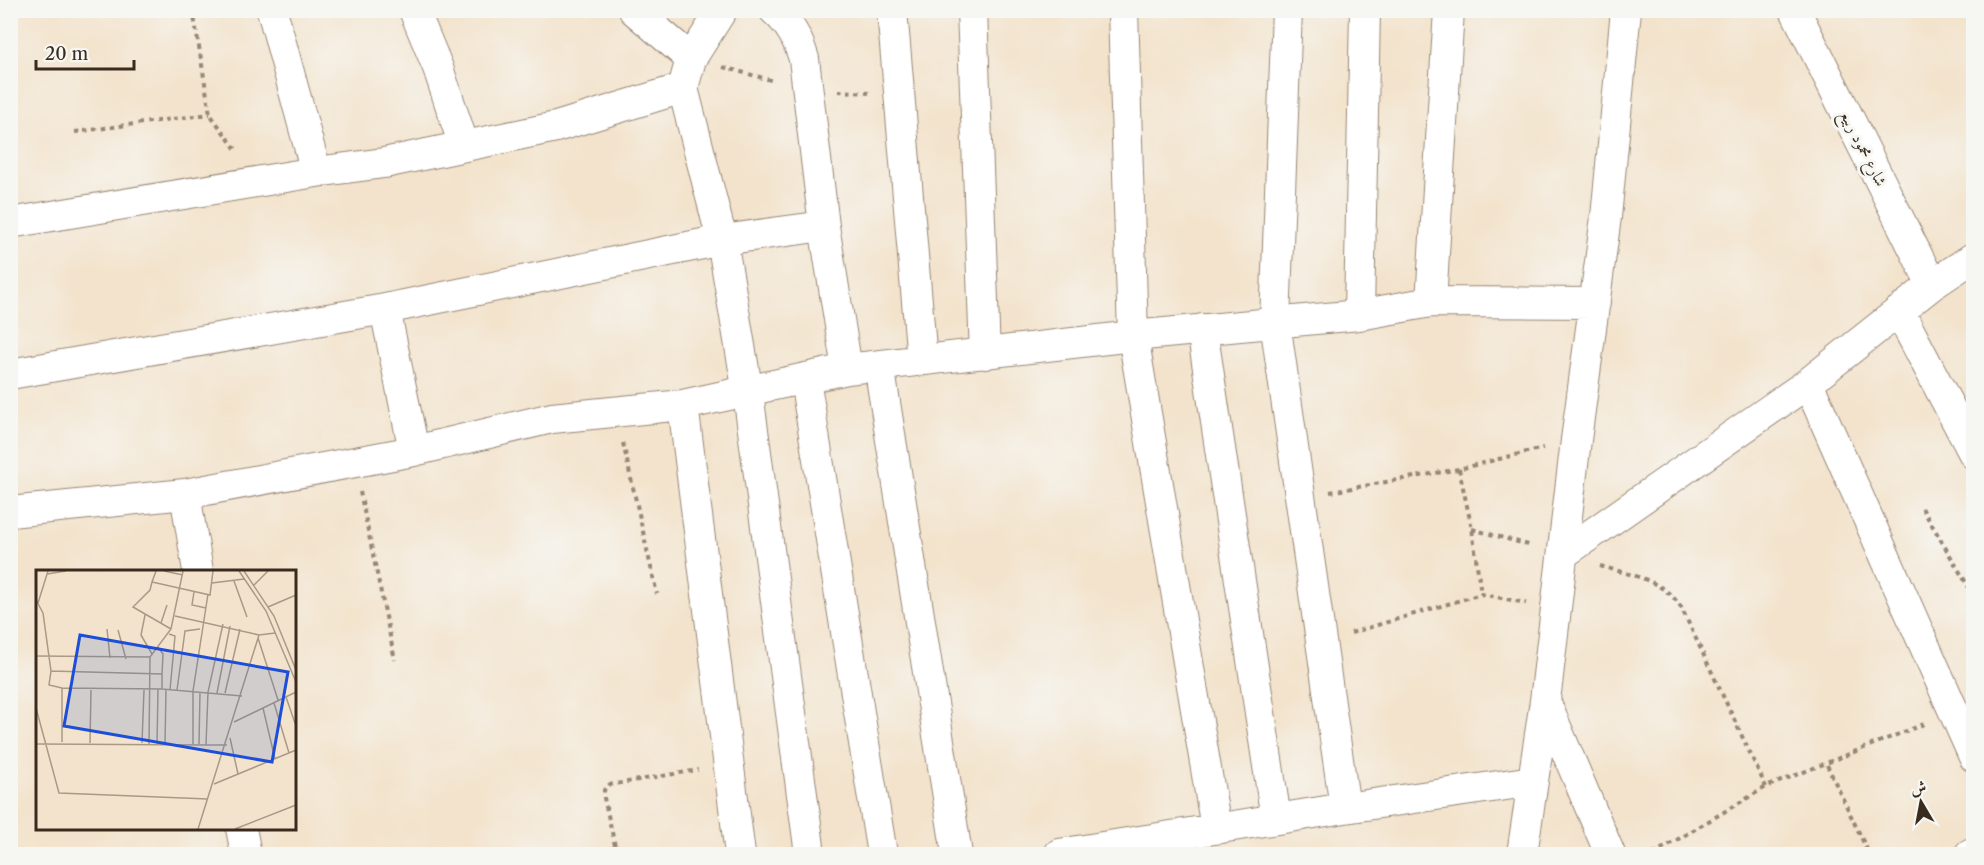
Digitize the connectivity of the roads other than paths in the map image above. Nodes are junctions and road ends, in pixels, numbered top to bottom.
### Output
1 (272, 10) edge
2 (414, 10) edge
3 (634, 10) edge
4 (722, 10) edge
5 (774, 10) edge
6 (892, 10) edge
7 (972, 10) edge
8 (1123, 10) edge
9 (1287, 10) edge
10 (1365, 10) edge
11 (1449, 10) edge
12 (1626, 10) edge
13 (1795, 10) edge
14 (691, 59) junction
15 (683, 88) junction
16 (464, 146) junction
17 (316, 172) junction
18 (10, 224) edge
19 (824, 226) junction
20 (722, 240) junction
21 (1974, 257) edge
22 (1932, 285) junction
23 (1431, 302) junction
24 (1595, 303) junction
25 (385, 309) junction
26 (1899, 311) junction
27 (1359, 315) junction
28 (1275, 322) junction
29 (1202, 329) junction
30 (1134, 336) junction
31 (985, 354) junction
32 (922, 360) junction
33 (879, 365) junction
34 (847, 369) junction
35 (10, 374) edge
36 (805, 378) junction
37 (1808, 383) junction
38 (748, 393) junction
39 (683, 405) junction
40 (414, 451) junction
41 (1974, 454) edge
42 (185, 494) junction
43 (10, 512) edge
44 (1563, 554) junction
45 (198, 570) edge
46 (1545, 701) junction
47 (1974, 758) edge
48 (1533, 781) junction
49 (1345, 808) junction
50 (1276, 819) junction
51 (1216, 828) junction
52 (241, 829) edge
53 (246, 855) edge
54 (740, 855) edge
55 (810, 855) edge
56 (882, 855) edge
57 (957, 855) edge
58 (1059, 855) edge
59 (1522, 855) edge
60 (1610, 855) edge

1 - 17 street
2 - 16 street
3 - 14 street
4 - 14 street
5 - 19 street
6 - 32 street
7 - 31 street
8 - 30 street
9 - 28 street
10 - 27 street
11 - 23 street
12 - 24 street
13 - 22 street, شارع محمود ربيع
14 - 15 street
15 - 16 street
15 - 20 street
16 - 17 street
17 - 18 street
19 - 20 street
19 - 34 street
20 - 25 street
20 - 38 street
21 - 22 street
22 - 26 street
23 - 24 street
23 - 27 street
24 - 44 street
25 - 35 street
25 - 40 street
26 - 37 street
26 - 41 street
27 - 28 street
28 - 29 street
28 - 49 street
29 - 30 street
29 - 50 street
30 - 31 street
30 - 51 street
31 - 32 street
32 - 33 street
33 - 34 street
33 - 57 street
34 - 36 street
36 - 38 street
36 - 56 street
37 - 44 street
37 - 47 street
38 - 39 street
38 - 55 street
39 - 40 street
39 - 54 street
40 - 42 street
42 - 43 street
42 - 45 street
44 - 46 street
46 - 48 street
46 - 60 street
48 - 49 street
48 - 59 street
49 - 50 street
50 - 51 street
51 - 58 street
52 - 53 street

